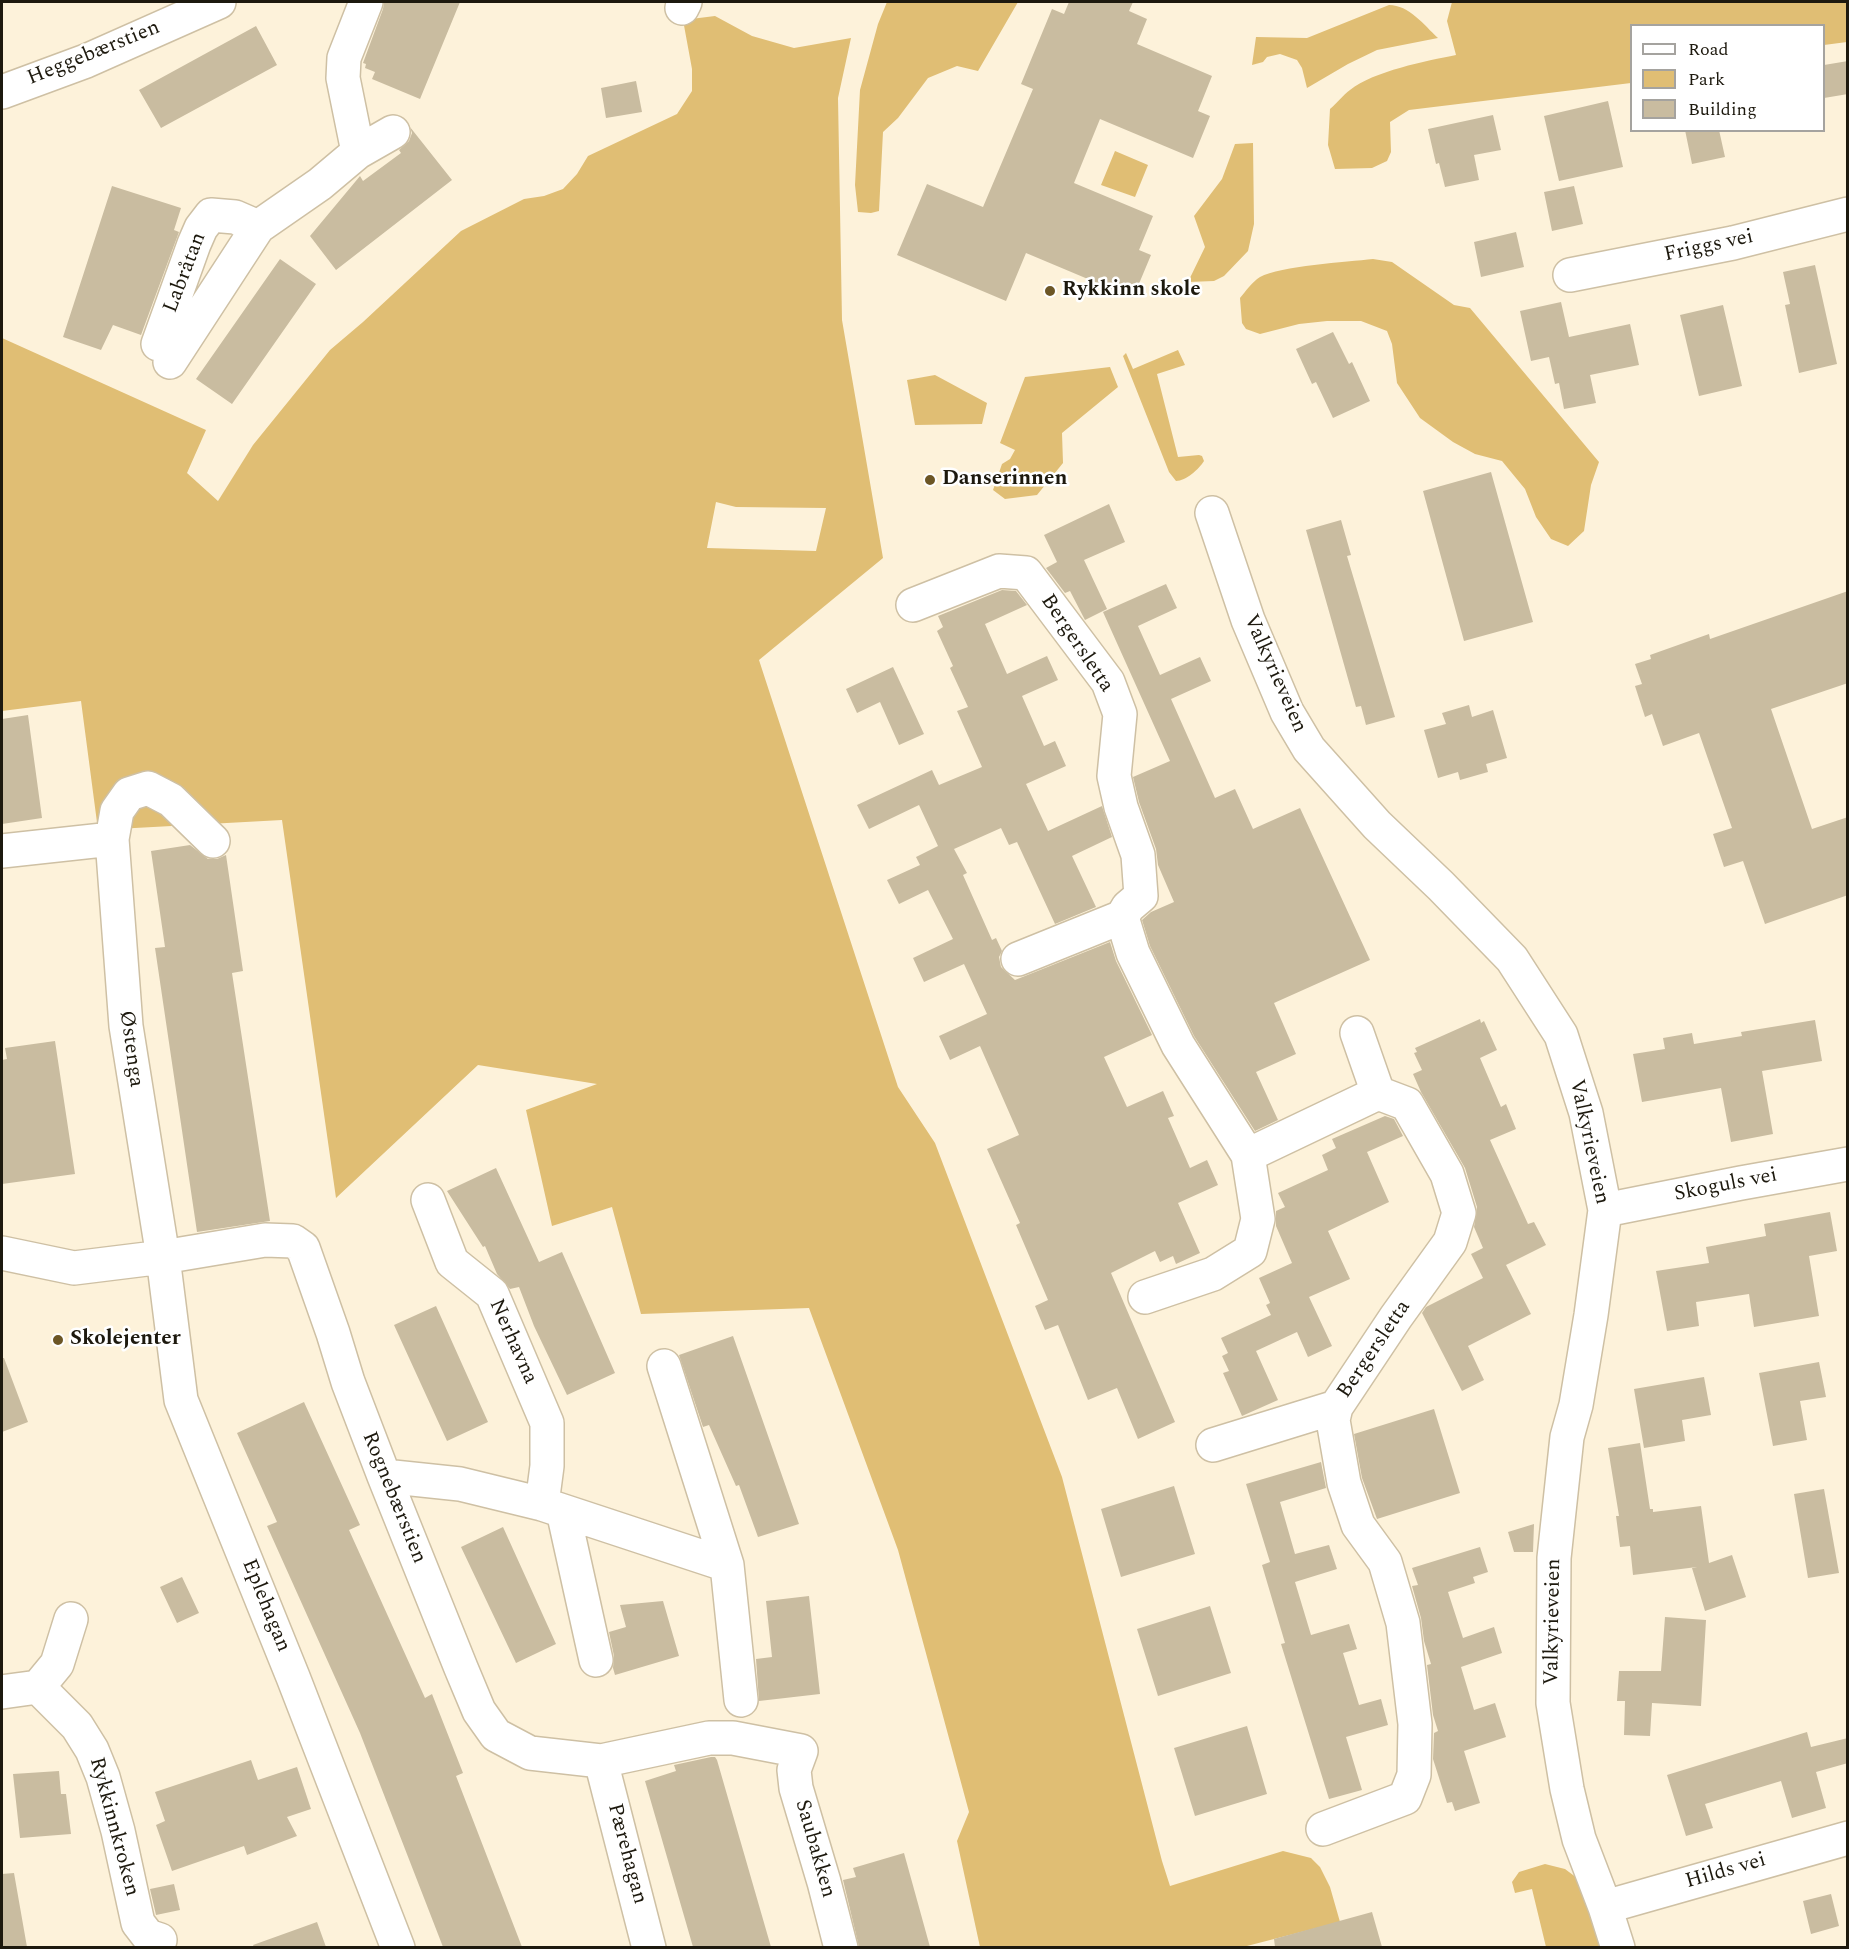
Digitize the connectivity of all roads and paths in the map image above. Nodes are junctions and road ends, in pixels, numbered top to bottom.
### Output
1 (219, 2) edge
2 (366, 2) edge
3 (2, 92) edge
4 (393, 132) dead end
5 (358, 152) junction
6 (1848, 214) edge
7 (258, 227) junction
8 (1570, 275) dead end
9 (1212, 513) dead end
10 (913, 605) dead end
11 (112, 839) junction
12 (213, 841) dead end
13 (2, 851) edge
14 (1122, 917) junction
15 (1018, 959) dead end
16 (1358, 1033) dead end
17 (1378, 1093) junction
18 (1248, 1155) junction
19 (1848, 1164) edge
20 (428, 1200) dead end
21 (1605, 1210) junction
22 (2, 1253) edge
23 (163, 1257) junction
24 (1145, 1297) dead end
25 (664, 1366) dead end
26 (1336, 1407) junction
27 (1212, 1445) dead end
28 (384, 1476) junction
29 (552, 1508) junction
30 (727, 1565) junction
31 (71, 1620) dead end
32 (596, 1660) dead end
33 (38, 1687) junction
34 (2, 1692) edge
35 (741, 1700) dead end
36 (801, 1751) joint
37 (601, 1761) junction
38 (1323, 1829) dead end
39 (1848, 1838) edge
40 (1605, 1907) junction
41 (160, 1940) dead end
42 (398, 1947) edge
43 (649, 1947) edge
44 (841, 1947) edge
45 (1618, 1947) edge

1 - 3 street, Heggebærstien
2 - 5 street
4 - 5 street, Labråtan
5 - 7 street, Labråtan
6 - 8 street, Friggs vei
7 - 7 street, Labråtan
9 - 21 street, Valkyrieveien
10 - 14 street, Bergersletta
11 - 12 street, Østenga
11 - 13 street
11 - 23 street, Østenga
14 - 15 street
14 - 18 street
16 - 17 street
17 - 18 street
17 - 26 street, Bergersletta
18 - 24 street
19 - 21 street, Skoguls vei
20 - 29 street, Nerhavna
21 - 40 street, Valkyrieveien
22 - 23 street, Rognebærstien
23 - 28 street, Rognebærstien
23 - 42 street, Eplehagan
25 - 30 street
26 - 27 street
26 - 38 street, Bergersletta
28 - 29 street
28 - 37 street, Rognebærstien
29 - 30 street
29 - 32 street, Nerhavna
30 - 35 street
31 - 33 street
33 - 34 street
33 - 41 street, Rykkinnkroken
36 - 37 street, Rognebærstien
36 - 44 street, Saubakken
37 - 43 street, Pærehagan
39 - 40 street, Hilds vei
40 - 45 street, Valkyrieveien

